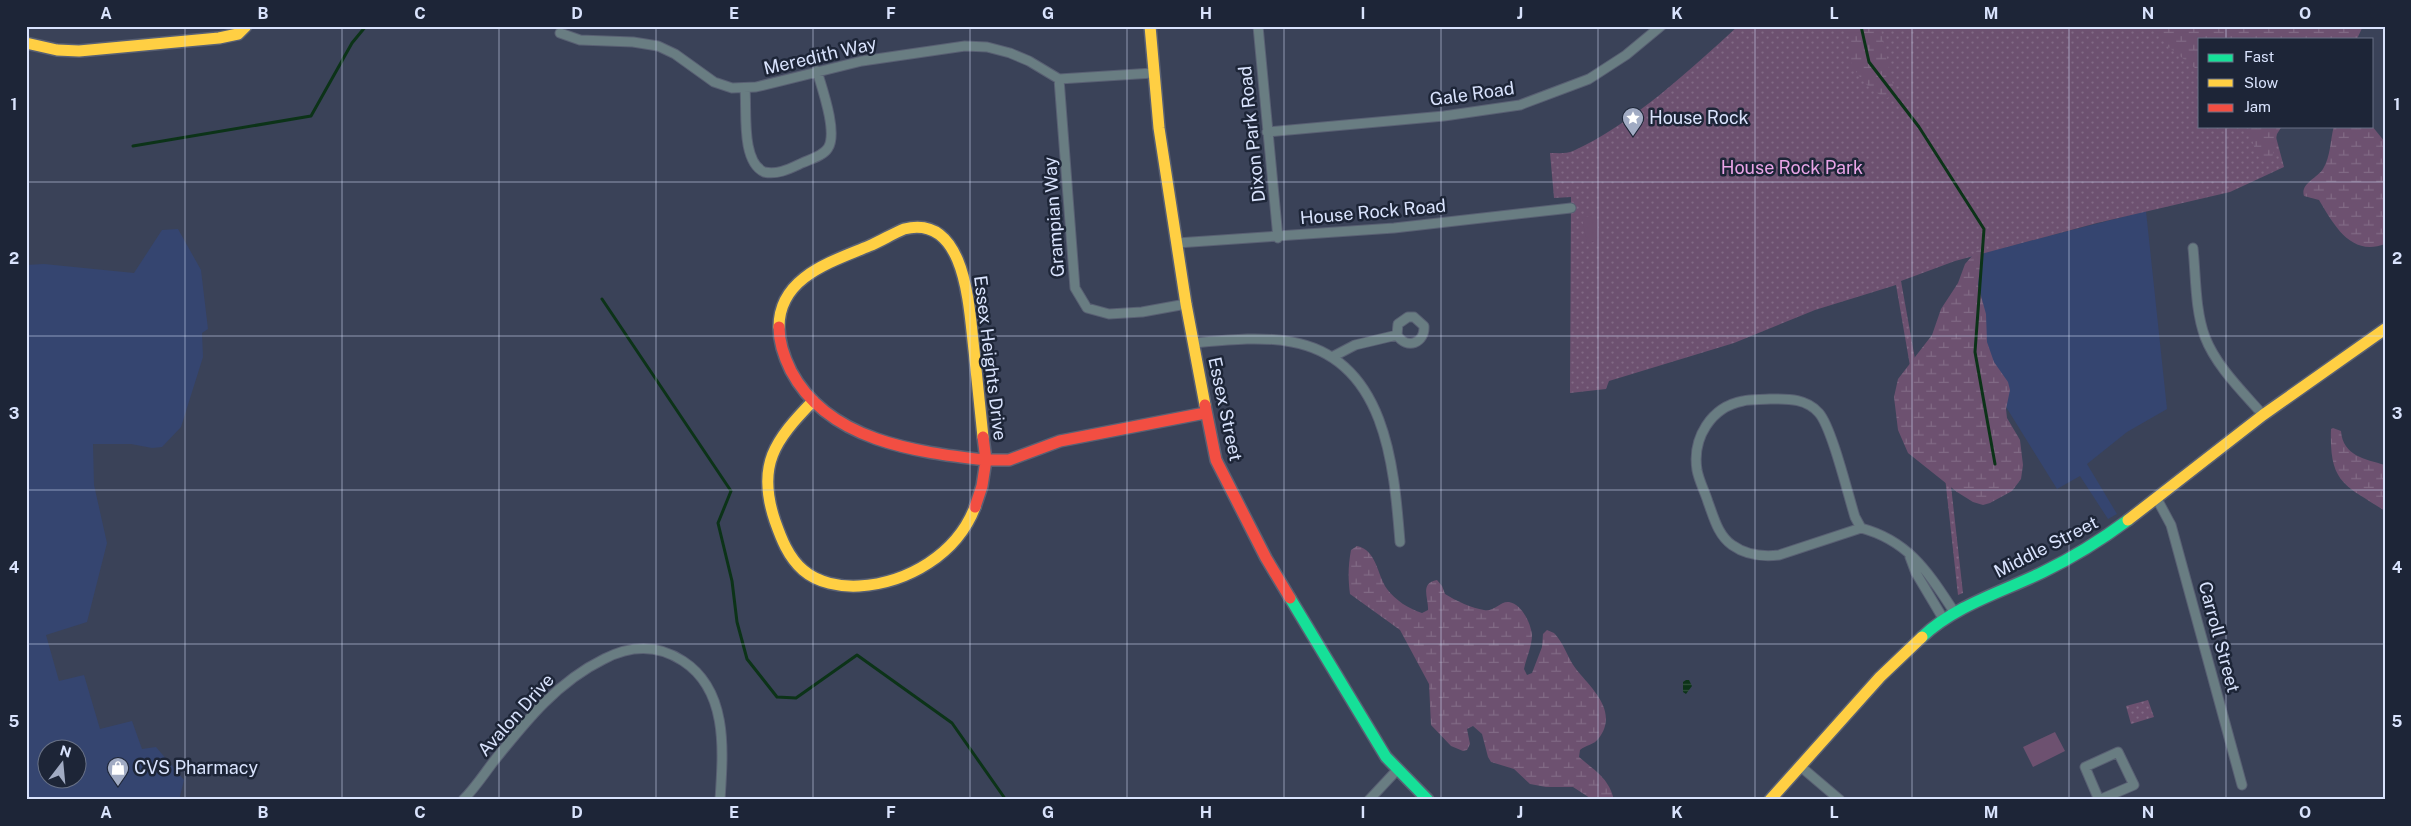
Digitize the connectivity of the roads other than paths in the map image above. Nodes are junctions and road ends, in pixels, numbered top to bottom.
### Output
1 (246, 26) edge
2 (1150, 26) edge
3 (1258, 26) edge
4 (1661, 26) edge
5 (560, 32) dead end
6 (26, 43) edge
7 (817, 71) junction
8 (1154, 73) junction
9 (1058, 80) junction
10 (745, 89) junction
11 (1267, 132) junction
12 (1571, 208) dead end
13 (1278, 238) junction
14 (1177, 243) junction
15 (2194, 248) dead end
16 (1186, 304) junction
17 (2385, 329) edge
18 (1397, 335) dead end
19 (1193, 343) junction
20 (1332, 357) junction
21 (813, 401) junction
22 (1206, 413) junction
23 (2263, 415) junction
24 (986, 460) junction
25 (2157, 500) junction
26 (1861, 528) junction
27 (1400, 542) dead end
28 (1910, 556) junction
29 (1955, 613) junction
30 (1944, 620) junction
31 (1800, 766) junction
32 (1397, 770) junction
33 (2242, 786) dead end
34 (2119, 796) edge
35 (463, 800) edge
36 (720, 800) edge
37 (1369, 800) edge
38 (1428, 800) edge
39 (1770, 800) edge
40 (1840, 800) edge

1 - 6 street
2 - 8 street, Essex Street
3 - 11 street, Dixon Park Road
4 - 11 street, Gale Road
5 - 10 street, Meredith Way
7 - 9 street, Meredith Way
7 - 10 street, Meredith Way
7 - 10 street
8 - 9 street
8 - 14 street, Essex Street
9 - 16 street, Grampian Way
11 - 13 street, Dixon Park Road
12 - 13 street, House Rock Road
13 - 14 street, House Rock Road
14 - 16 street, Essex Street
15 - 23 street
16 - 19 street, Essex Street
17 - 23 street, Middle Street
18 - 20 street
19 - 20 street
19 - 22 street, Essex Street
20 - 27 street
21 - 24 street, Essex Heights Drive
21 - 24 street
21 - 24 street, Essex Heights Drive
22 - 24 street, Essex Heights Drive
22 - 32 street, Essex Street
23 - 25 street, Middle Street
25 - 29 street, Middle Street
25 - 33 street, Carroll Street
26 - 26 street
26 - 28 street
28 - 29 street
28 - 30 street
29 - 30 street, Middle Street
30 - 31 street, Middle Street
31 - 39 street, Middle Street
31 - 40 street
32 - 37 street
32 - 38 street, Essex Street
34 - 34 street
35 - 36 street, Avalon Drive

